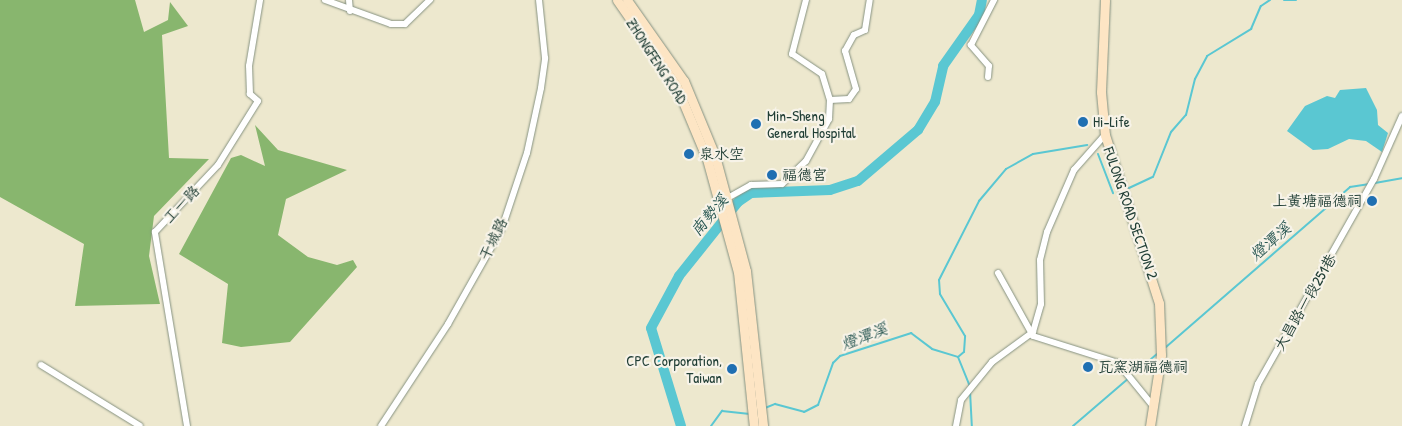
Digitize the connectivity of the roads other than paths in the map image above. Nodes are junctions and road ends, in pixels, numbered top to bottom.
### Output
1 (260, 0) edge
2 (325, 0) edge
3 (349, 0) edge
4 (539, 0) edge
5 (617, 0) edge
6 (627, 0) edge
7 (806, 0) edge
8 (870, 0) edge
9 (994, 0) edge
10 (1105, 0) edge
11 (428, 2) edge
12 (350, 11) junction
13 (988, 77) dead end
14 (830, 100) junction
15 (1402, 116) edge
16 (1105, 135) junction
17 (725, 203) junction
18 (998, 274) dead end
19 (1033, 332) junction
20 (42, 365) dead end
21 (752, 367) junction
22 (1154, 407) junction
23 (140, 426) edge
24 (186, 426) edge
25 (382, 426) edge
26 (754, 426) edge
27 (763, 426) edge
28 (956, 426) edge
29 (1150, 426) edge
30 (1245, 426) edge

1 - 24 street, 工一路
2 - 12 street
3 - 12 street
4 - 25 street, 干城路
5 - 17 main road, ZHONGFENG ROAD
6 - 17 main road, ZHONGFENG ROAD
7 - 14 street
8 - 14 street
9 - 13 street
10 - 16 main road, FULONG ROAD SECTION 2
11 - 12 street
14 - 17 street
15 - 30 street, 大昌路一段251巷
16 - 19 street
16 - 22 main road, FULONG ROAD SECTION 2
17 - 21 main road
17 - 21 main road
18 - 19 street
19 - 22 street
19 - 28 street
20 - 23 street
21 - 26 main road
21 - 27 main road
22 - 29 main road, FULONG ROAD SECTION 2

